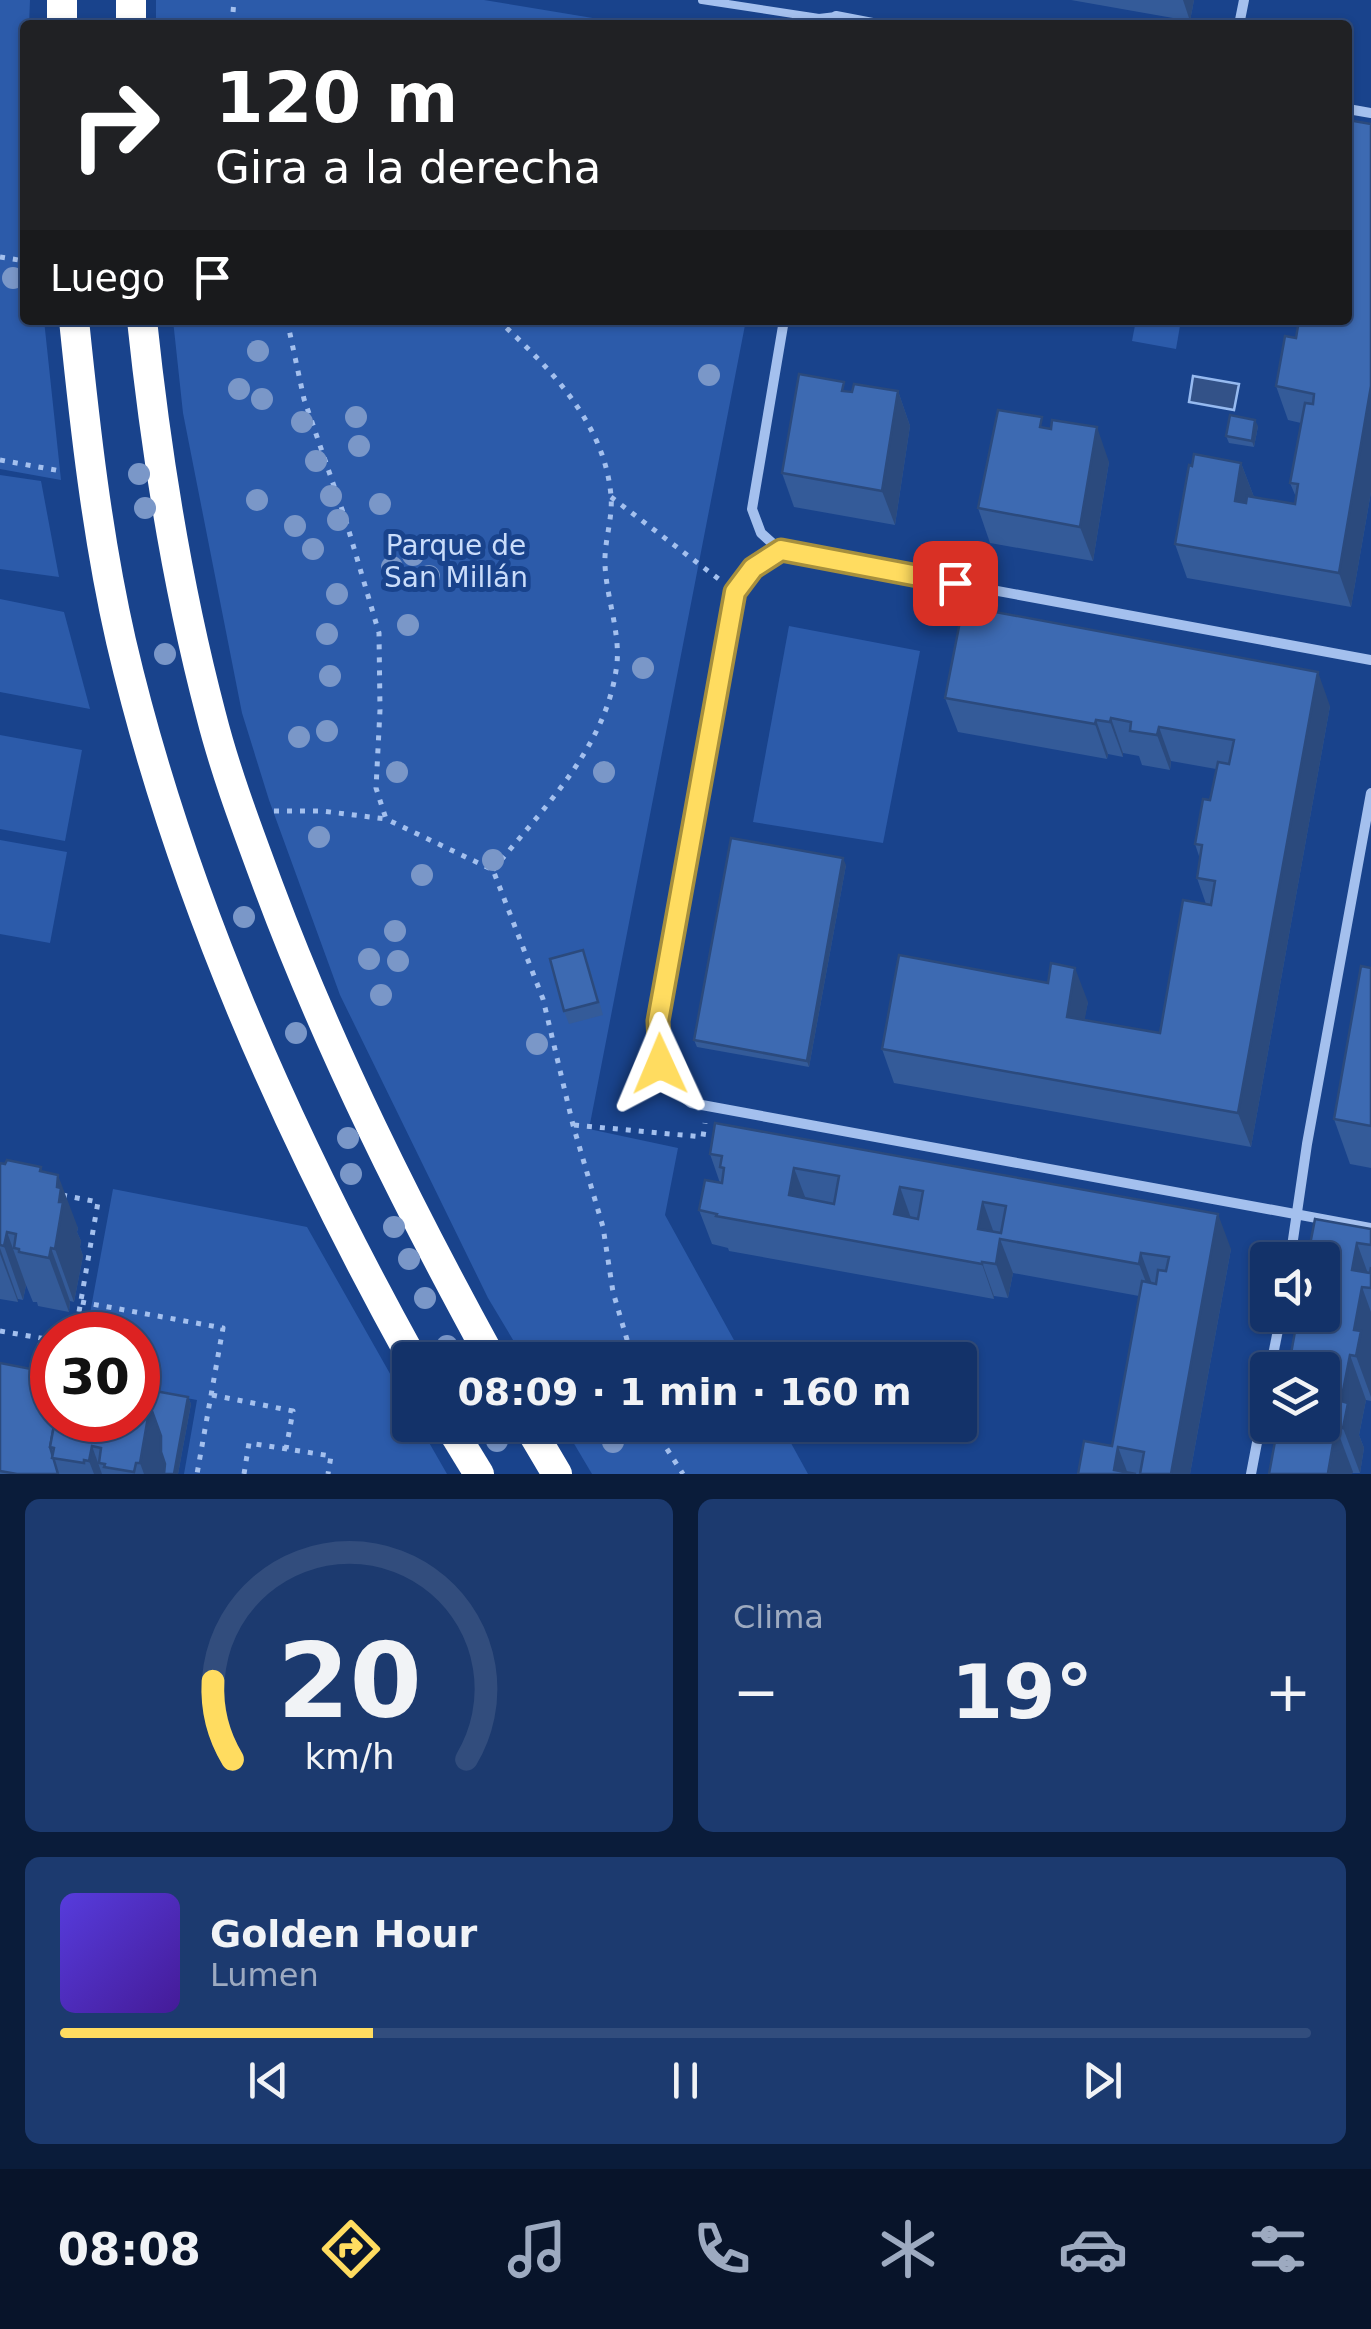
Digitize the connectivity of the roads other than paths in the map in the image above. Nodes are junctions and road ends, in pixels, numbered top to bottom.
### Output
1 (702, 0) edge
2 (830, 20) edge
3 (75, 325) edge
4 (143, 325) edge
5 (783, 325) edge
6 (781, 550) junction
7 (1371, 660) edge
8 (1371, 793) edge
9 (1296, 1214) junction
10 (1371, 1228) edge
11 (1292, 1242) edge
12 (403, 1342) edge
13 (482, 1342) edge
14 (459, 1442) edge
15 (538, 1442) edge
16 (1257, 1442) edge
17 (478, 1474) edge
18 (557, 1474) edge
19 (1251, 1474) edge

1 - 2 lane
3 - 12 highway
4 - 13 highway
5 - 6 street
6 - 7 street
6 - 9 street
8 - 9 street
9 - 10 street
9 - 11 street
14 - 17 highway
15 - 18 highway
16 - 19 street

